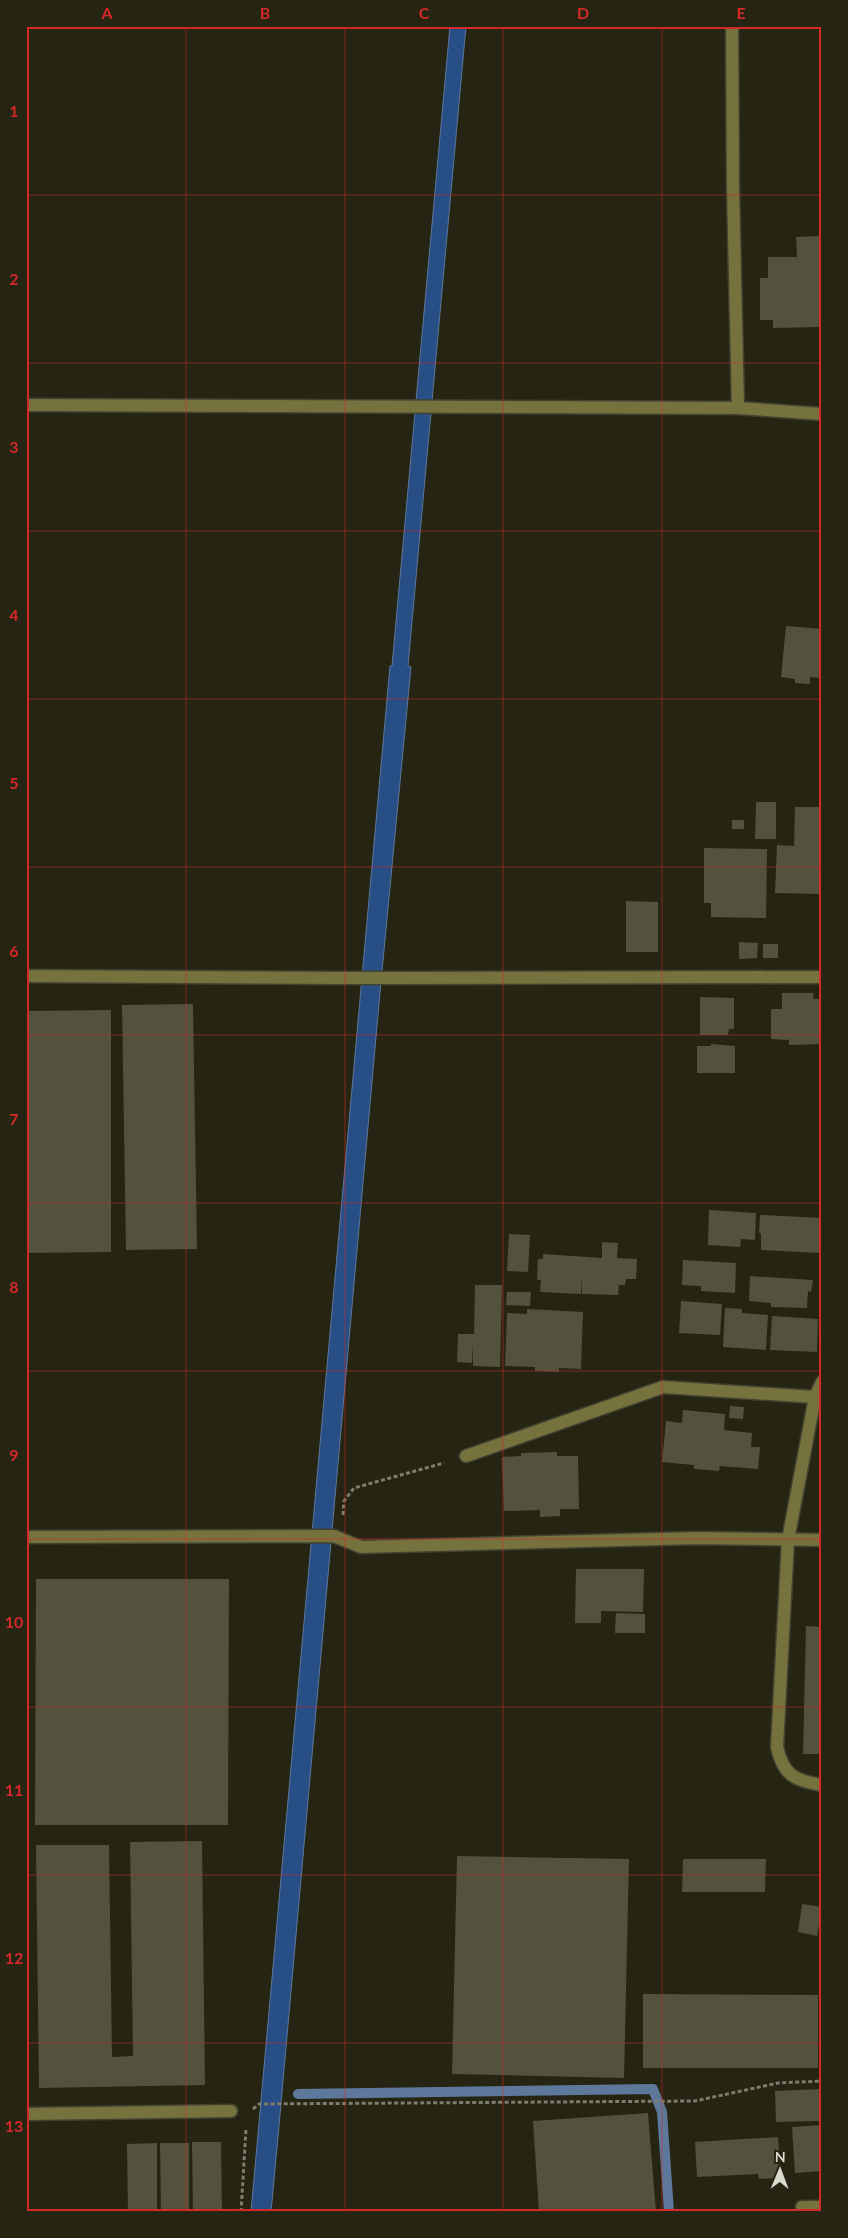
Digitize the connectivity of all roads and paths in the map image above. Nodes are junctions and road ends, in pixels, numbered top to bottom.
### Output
1 (732, 26) edge
2 (26, 405) edge
3 (738, 408) junction
4 (822, 414) edge
5 (26, 976) edge
6 (822, 977) edge
7 (822, 1382) edge
8 (815, 1397) junction
9 (466, 1456) joint
10 (26, 1537) edge
11 (339, 1538) junction
12 (788, 1540) junction
13 (822, 1540) edge
14 (822, 1785) edge
15 (822, 2081) edge
16 (259, 2104) dead end
17 (232, 2111) joint
18 (26, 2114) edge
19 (802, 2207) dead end
20 (822, 2207) edge
21 (241, 2212) edge

1 - 3 street
2 - 3 street
3 - 4 street
5 - 6 street
7 - 8 street
8 - 9 street
8 - 12 street
9 - 11 path
10 - 11 street
11 - 12 street
12 - 13 street
12 - 14 street
15 - 16 path
17 - 18 street
17 - 21 path
19 - 20 street

